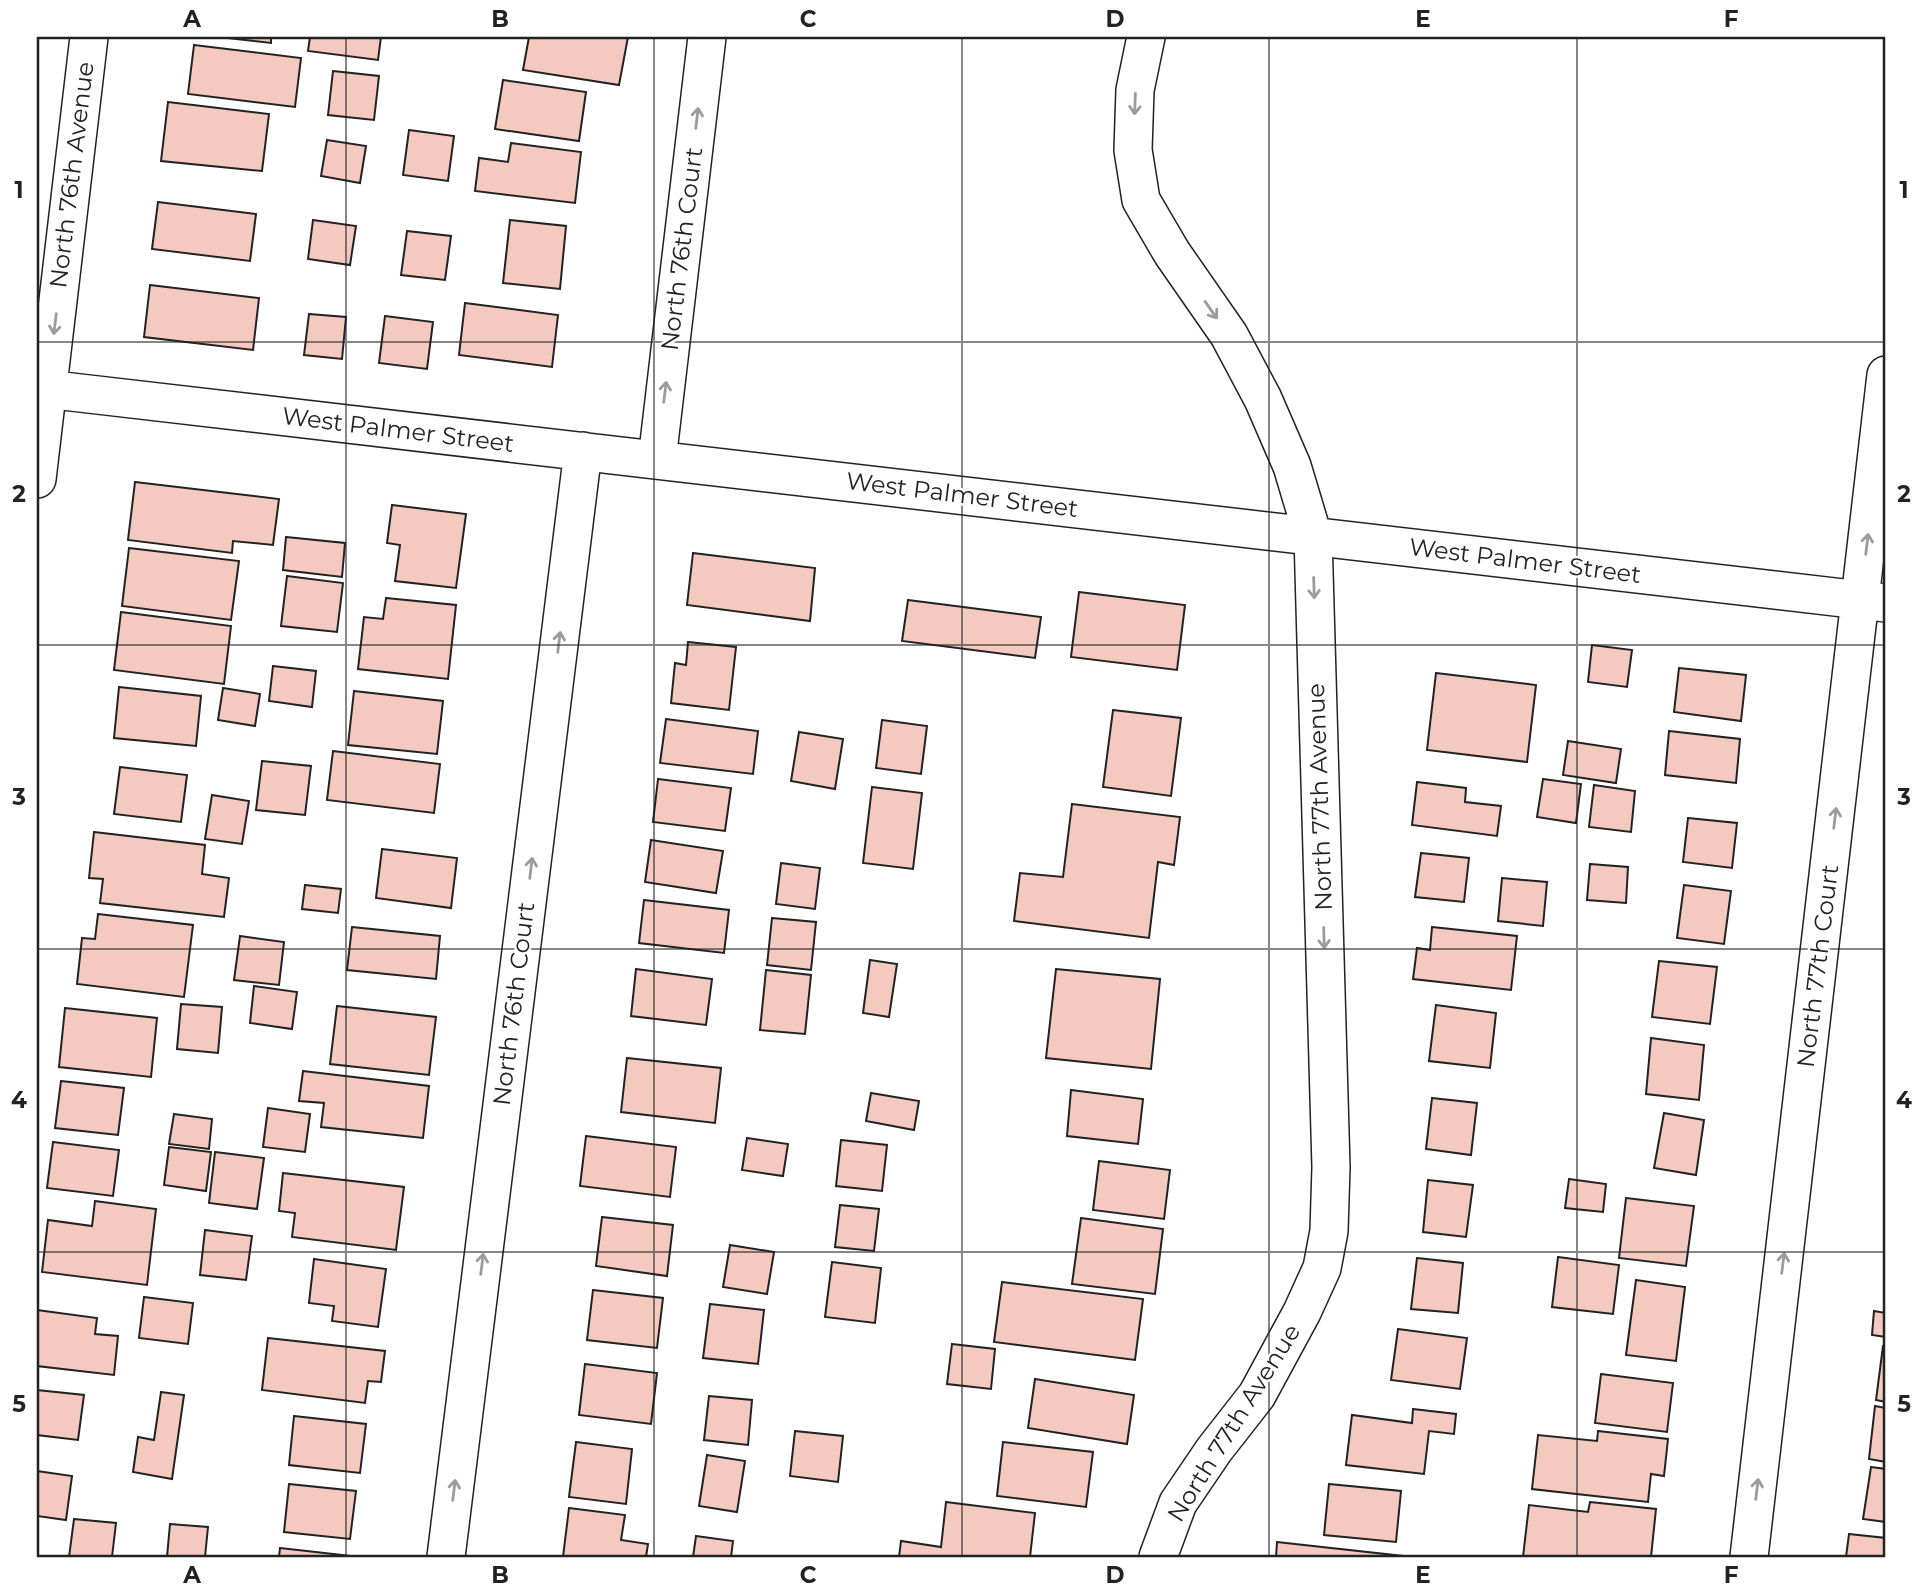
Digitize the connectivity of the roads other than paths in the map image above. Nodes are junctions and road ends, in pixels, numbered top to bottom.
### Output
1 (89, 37) edge
2 (707, 37) edge
3 (1146, 37) edge
4 (1886, 376) edge
5 (42, 389) edge
6 (583, 451) junction
7 (657, 460) junction
8 (37, 480) edge
9 (1312, 536) junction
10 (1873, 601) edge
11 (446, 1557) edge
12 (1158, 1557) edge
13 (1749, 1557) edge

1 -> 5 street, North 76th Avenue
7 -> 2 street, North 76th Court
3 -> 9 street, North 77th Avenue
10 -> 4 street, North 77th Court
5 - 6 street, West Palmer Street
5 - 8 street, North 76th Avenue
6 - 7 street, West Palmer Street
11 -> 6 street, North 76th Court
7 - 9 street, West Palmer Street
9 - 10 street, West Palmer Street
9 -> 12 street, North 77th Avenue
13 -> 10 street, North 77th Court

